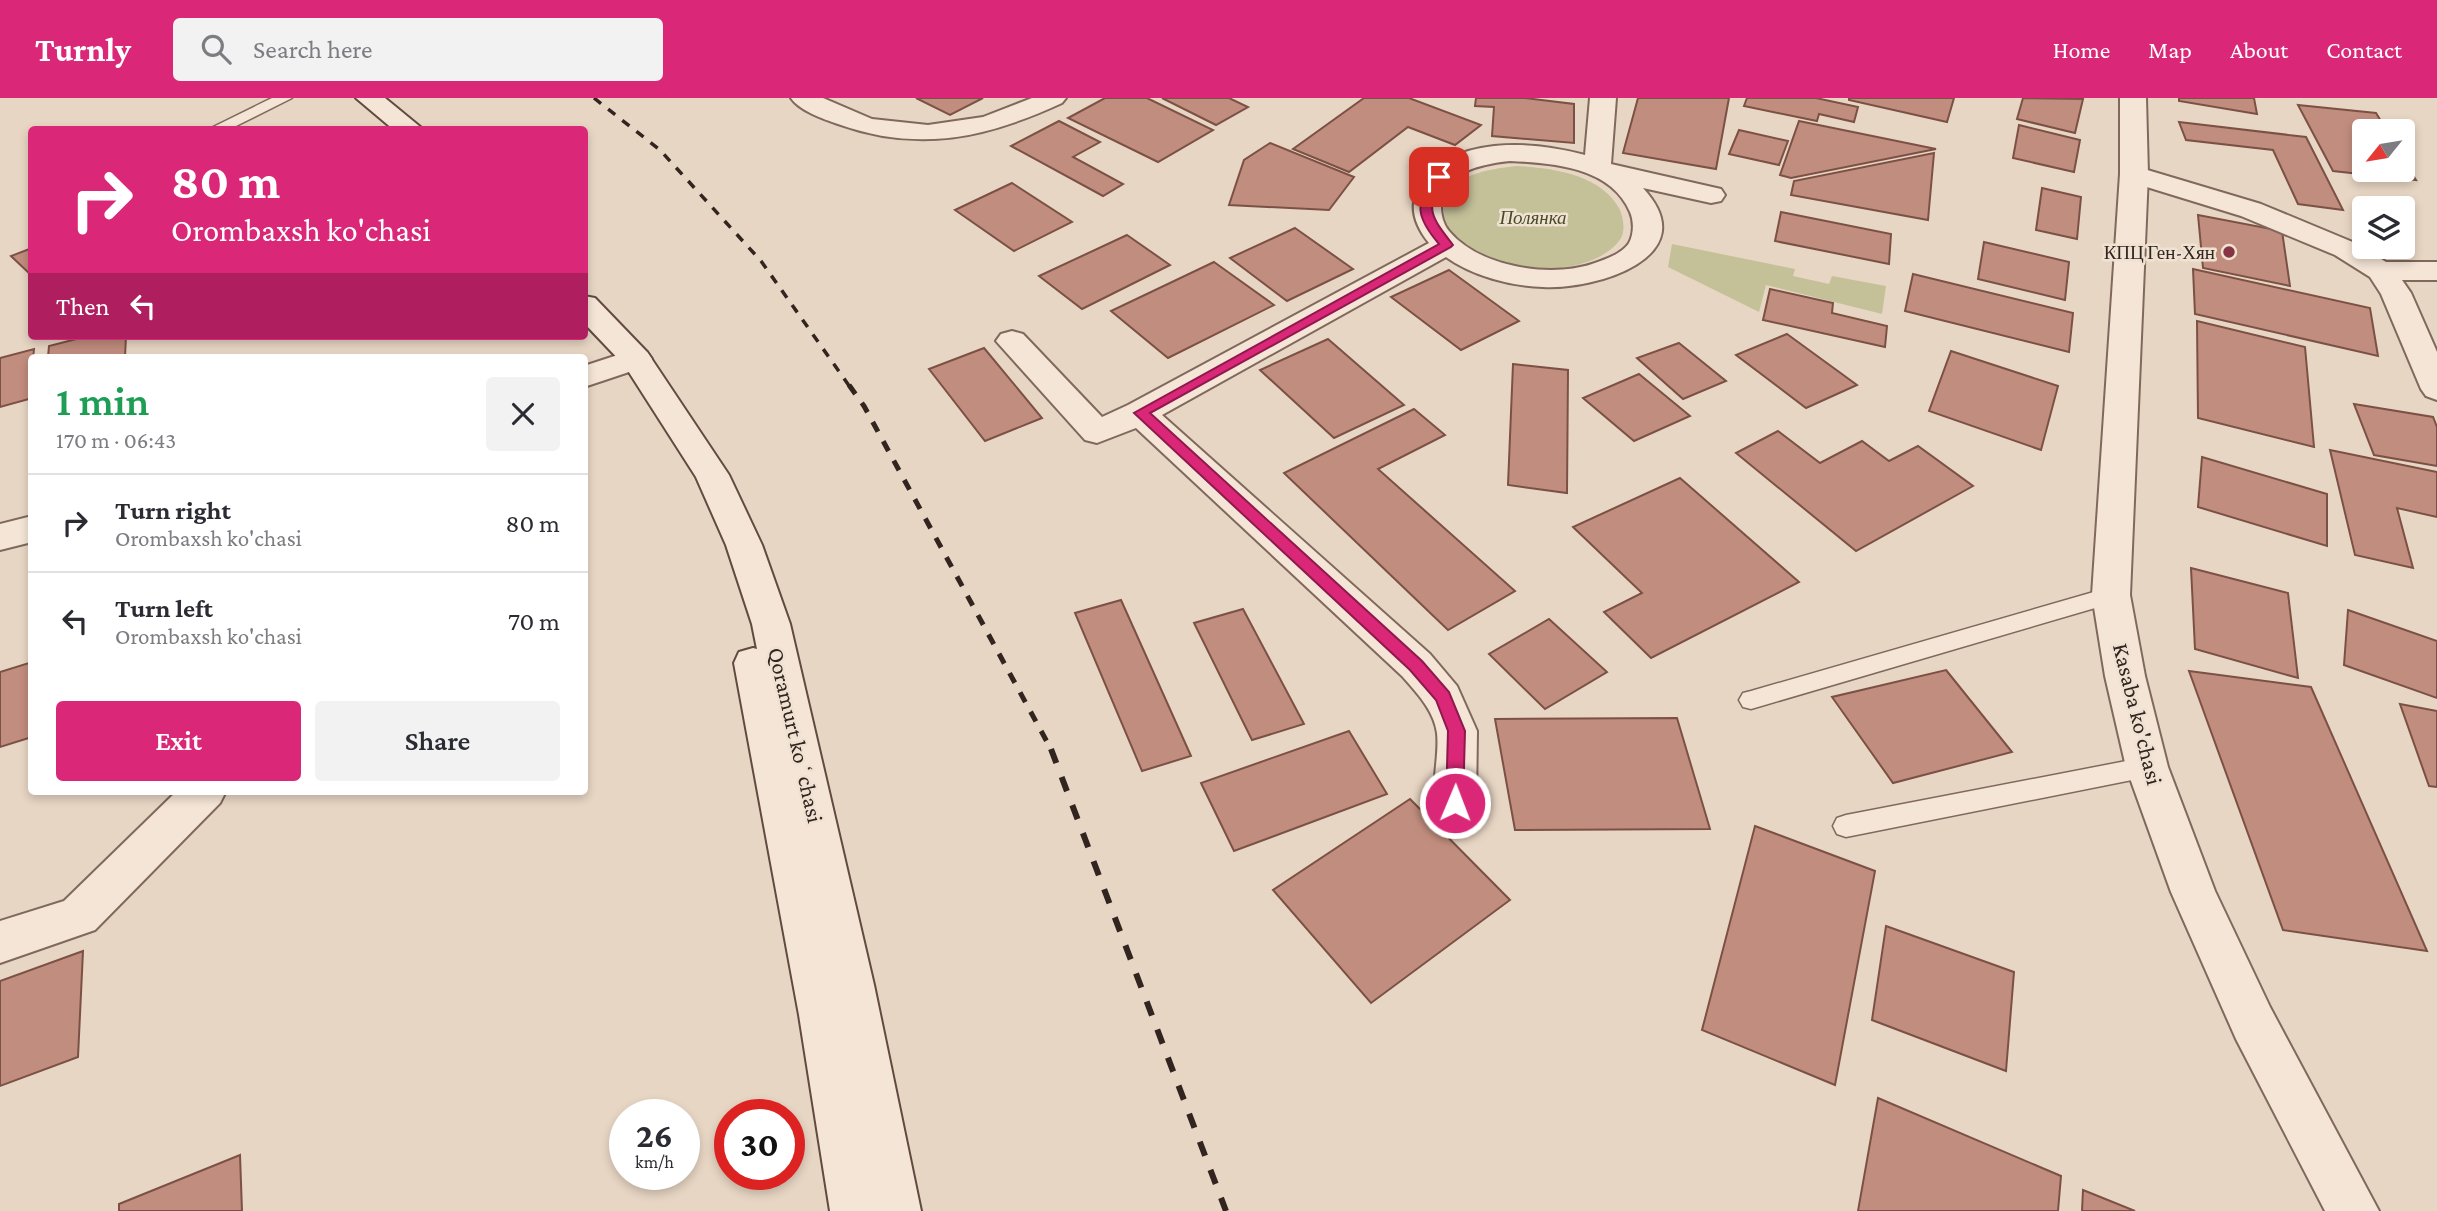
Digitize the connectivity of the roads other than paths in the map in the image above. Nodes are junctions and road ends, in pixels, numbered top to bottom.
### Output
1 (284, 98) edge
2 (345, 98) edge
3 (369, 98) edge
4 (804, 98) edge
5 (1053, 98) edge
6 (1603, 98) edge
7 (2133, 98) edge
8 (223, 126) edge
9 (381, 126) edge
10 (406, 126) edge
11 (1597, 169) junction
12 (2134, 174) junction
13 (1711, 195) dead end
14 (1447, 245) junction
15 (2380, 271) junction
16 (2437, 271) edge
17 (588, 315) edge
18 (588, 337) edge
19 (1012, 341) dead end
20 (612, 368) edge
21 (2437, 389) edge
22 (1140, 413) junction
23 (28, 530) edge
24 (0, 537) edge
25 (2111, 595) junction
26 (1751, 700) dead end
27 (2147, 767) junction
28 (201, 795) edge
29 (1455, 803) dead end
30 (1846, 826) dead end
31 (0, 943) edge
32 (856, 1211) edge
33 (895, 1211) edge
34 (2353, 1211) edge

1 - 8 lane
2 - 9 street
3 - 10 street
4 - 5 street
6 - 11 street
7 - 12 street, Kasaba ko'chasi
11 - 13 street
11 - 14 street
11 - 14 street
12 - 15 street
12 - 25 street, Kasaba ko'chasi
14 - 22 street
15 - 16 street
15 - 21 street
17 - 20 street, Qoramurt koʻchasi
18 - 20 street, Qoramurt koʻchasi
19 - 22 street
20 - 32 street, Qoramurt koʻchasi
20 - 33 street, Qoramurt koʻchasi
22 - 29 street
23 - 24 street
25 - 26 lane
25 - 27 street, Kasaba ko'chasi
27 - 30 lane
27 - 34 street, Kasaba ko'chasi
28 - 31 street

